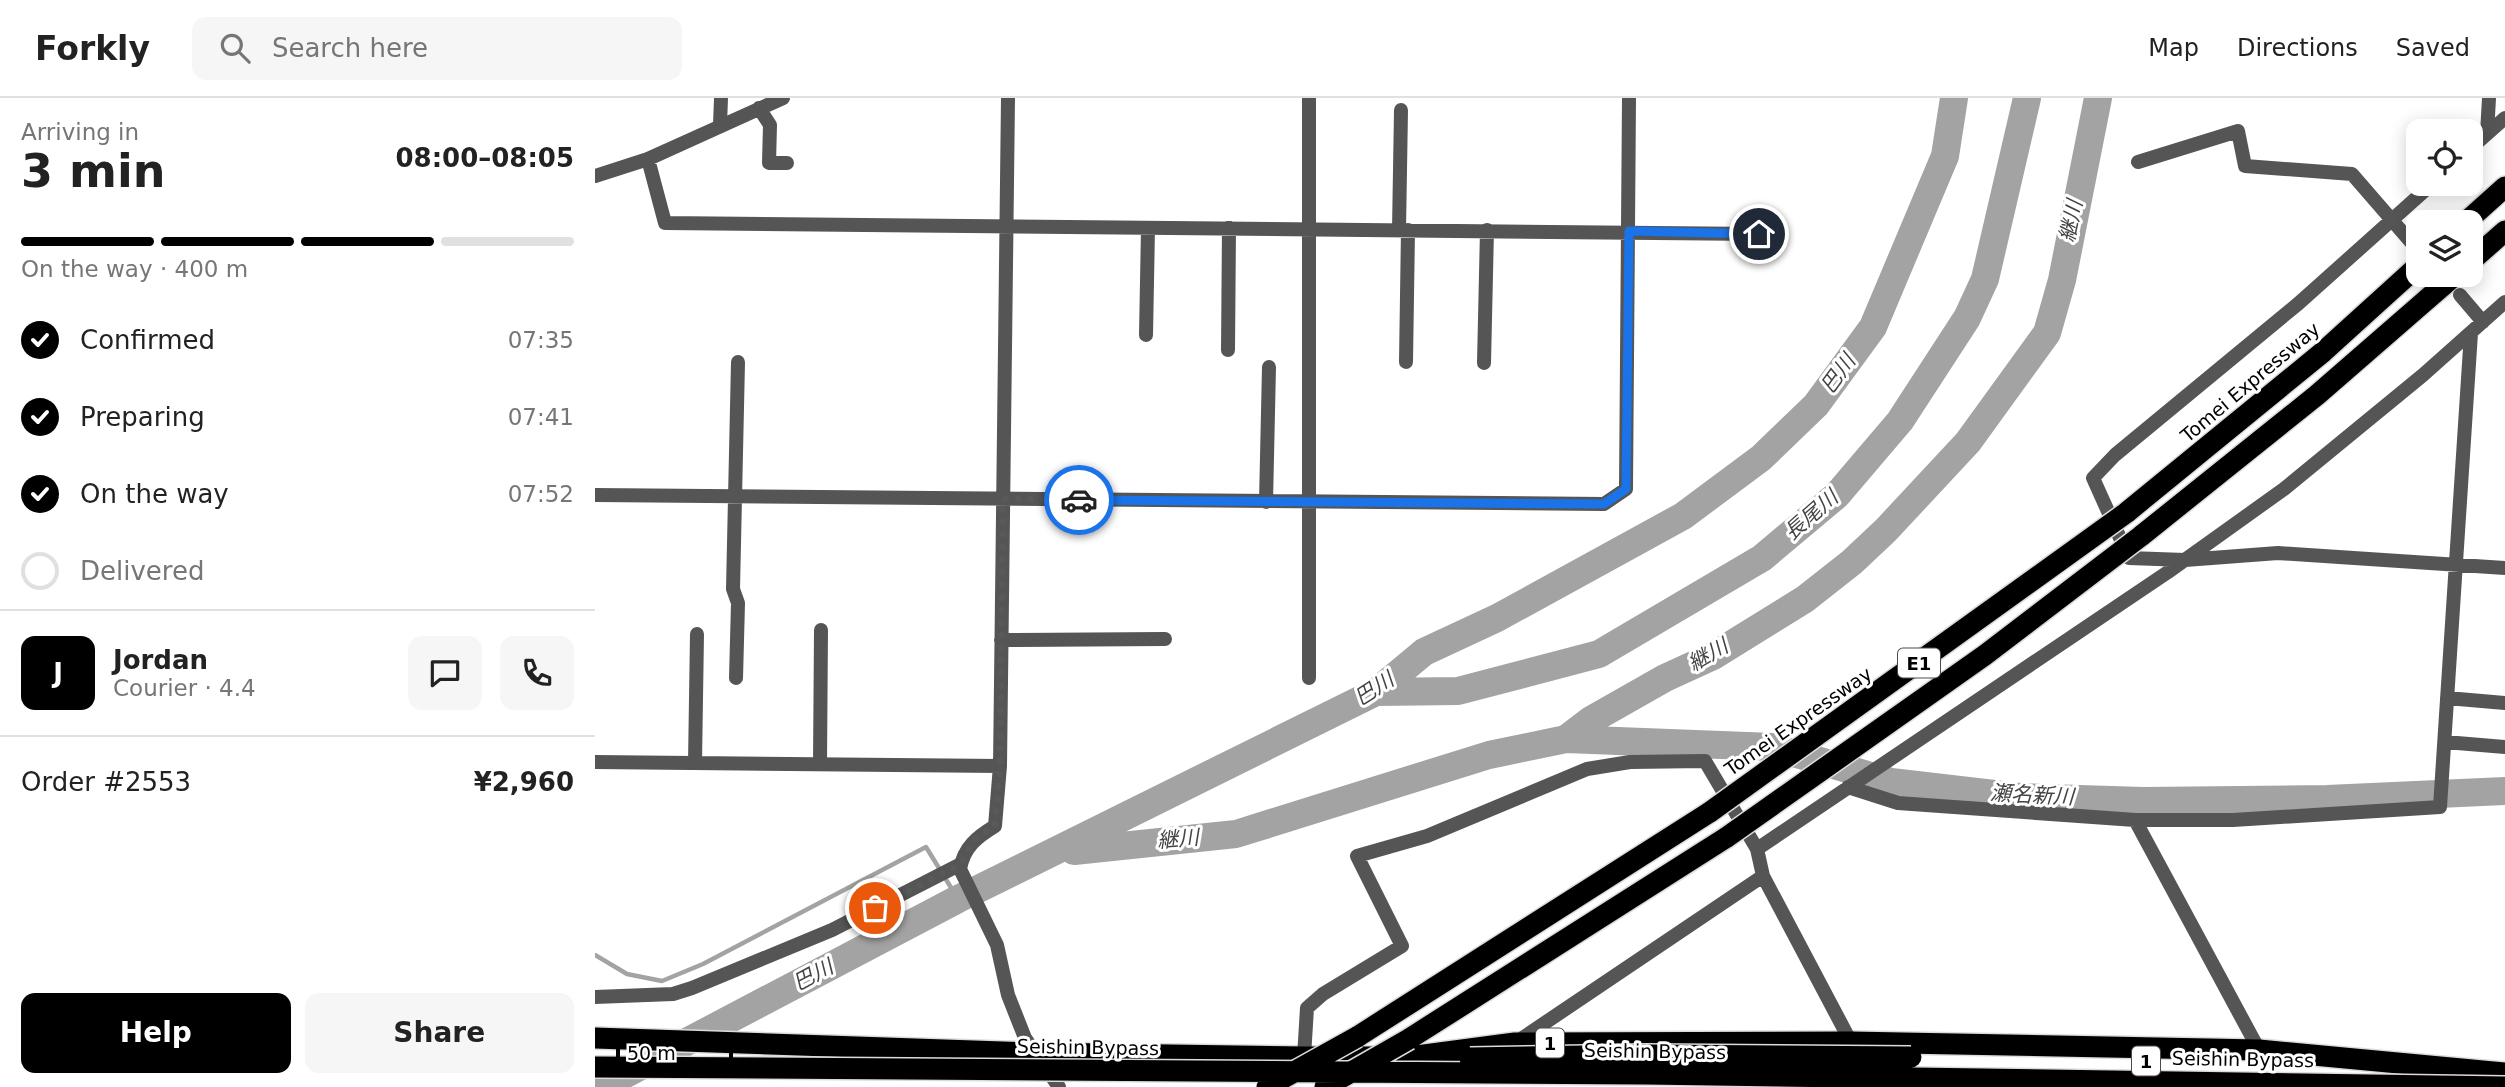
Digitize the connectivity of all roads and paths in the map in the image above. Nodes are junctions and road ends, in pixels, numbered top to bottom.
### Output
1 (721, 98) edge
2 (783, 98) edge
3 (1008, 98) edge
4 (1309, 98) edge
5 (1629, 98) edge
6 (2489, 98) edge
7 (759, 108) junction
8 (1401, 110) dead end
9 (2505, 118) edge
10 (720, 125) junction
11 (2487, 134) junction
12 (2483, 138) edge
13 (648, 159) junction
14 (2138, 162) dead end
15 (787, 163) dead end
16 (595, 176) edge
17 (2505, 187) edge
18 (2419, 196) edge
19 (2479, 210) edge
20 (2392, 220) junction
21 (1004, 227) junction
22 (1148, 228) junction
23 (1229, 229) junction
24 (1309, 229) junction
25 (1404, 230) junction
26 (1487, 230) junction
27 (1629, 231) junction
28 (2505, 231) edge
29 (1759, 234) dead end
30 (2406, 240) edge
31 (2483, 250) edge
32 (2406, 269) edge
33 (2454, 287) edge
34 (2458, 287) edge
35 (2502, 309) edge
36 (2483, 322) junction
37 (2471, 333) junction
38 (1146, 335) dead end
39 (1228, 350) dead end
40 (738, 362) dead end
41 (1406, 362) dead end
42 (1484, 363) dead end
43 (1269, 367) dead end
44 (595, 495) edge
45 (734, 496) junction
46 (1003, 499) junction
47 (1266, 502) junction
48 (1308, 503) junction
49 (2185, 560) junction
50 (2457, 564) junction
51 (2505, 568) edge
52 (821, 629) dead end
53 (697, 634) dead end
54 (1165, 639) dead end
55 (1001, 640) junction
56 (736, 678) dead end
57 (1309, 678) dead end
58 (2447, 698) junction
59 (2505, 703) edge
60 (2445, 742) junction
61 (2505, 747) edge
62 (595, 762) edge
63 (695, 763) junction
64 (820, 764) junction
65 (1000, 766) junction
66 (1848, 786) junction
67 (2135, 820) junction
68 (1757, 849) junction
69 (960, 867) junction
70 (1763, 876) junction
71 (595, 997) edge
72 (595, 1038) edge
73 (1851, 1042) junction
74 (1515, 1043) junction
75 (1409, 1048) junction
76 (2259, 1050) junction
77 (1035, 1053) junction
78 (1304, 1057) junction
79 (2380, 1062) junction
80 (595, 1067) edge
81 (2505, 1073) edge
82 (1274, 1079) edge
83 (1059, 1087) edge
84 (1325, 1087) edge
85 (1399, 1087) edge
86 (1875, 1087) edge
87 (2505, 1087) edge

1 - 10 street
2 - 7 street
3 - 21 street
4 - 24 street
5 - 27 street
6 - 11 street
7 - 10 street
7 - 15 street
8 - 25 street
9 - 11 street
10 - 13 street
11 - 12 street
13 - 16 street
13 - 21 street
14 - 20 street
17 - 19 highway
18 - 20 street
20 - 30 street
20 - 49 street
21 - 22 street
21 - 46 street
22 - 23 street
22 - 38 street
23 - 24 street
23 - 39 street
24 - 25 street
24 - 48 street
25 - 26 street
25 - 41 street
26 - 27 street
26 - 42 street
27 - 29 street
27 - 48 street
28 - 31 highway
32 - 82 highway, Tomei Expressway / E1, bridge
33 - 75 highway, E1, bridge
34 - 36 street
35 - 36 street
36 - 37 street
37 - 49 street
37 - 50 street
40 - 45 street
43 - 47 street
44 - 45 street
45 - 46 street
45 - 56 street
46 - 47 street
46 - 55 street
47 - 48 street
48 - 57 street
49 - 50 street
49 - 66 street
50 - 51 street
50 - 58 street
52 - 64 street
53 - 63 street
54 - 55 street
55 - 65 street
58 - 59 street
58 - 60 street
60 - 61 street
60 - 67 street
62 - 63 street
63 - 64 street
64 - 65 street
65 - 69 street
66 - 67 street
66 - 68 street
67 - 76 street
68 - 70 street
68 - 78 street
69 - 71 street
69 - 77 street
70 - 73 street
70 - 74 street
72 - 77 highway, 1
73 - 74 highway, 1
73 - 76 highway, 1
73 - 86 street
74 - 75 highway, 1
75 - 78 highway, 1
75 - 84 highway, E1, bridge
75 - 85 street
76 - 79 highway, 1
77 - 78 highway, 1
77 - 83 street
79 - 81 highway, 1
79 - 82 highway, 1, bridge
80 - 82 highway, Seishin Bypass / 1, bridge
82 - 87 highway, Seishin Bypass / 1, bridge

